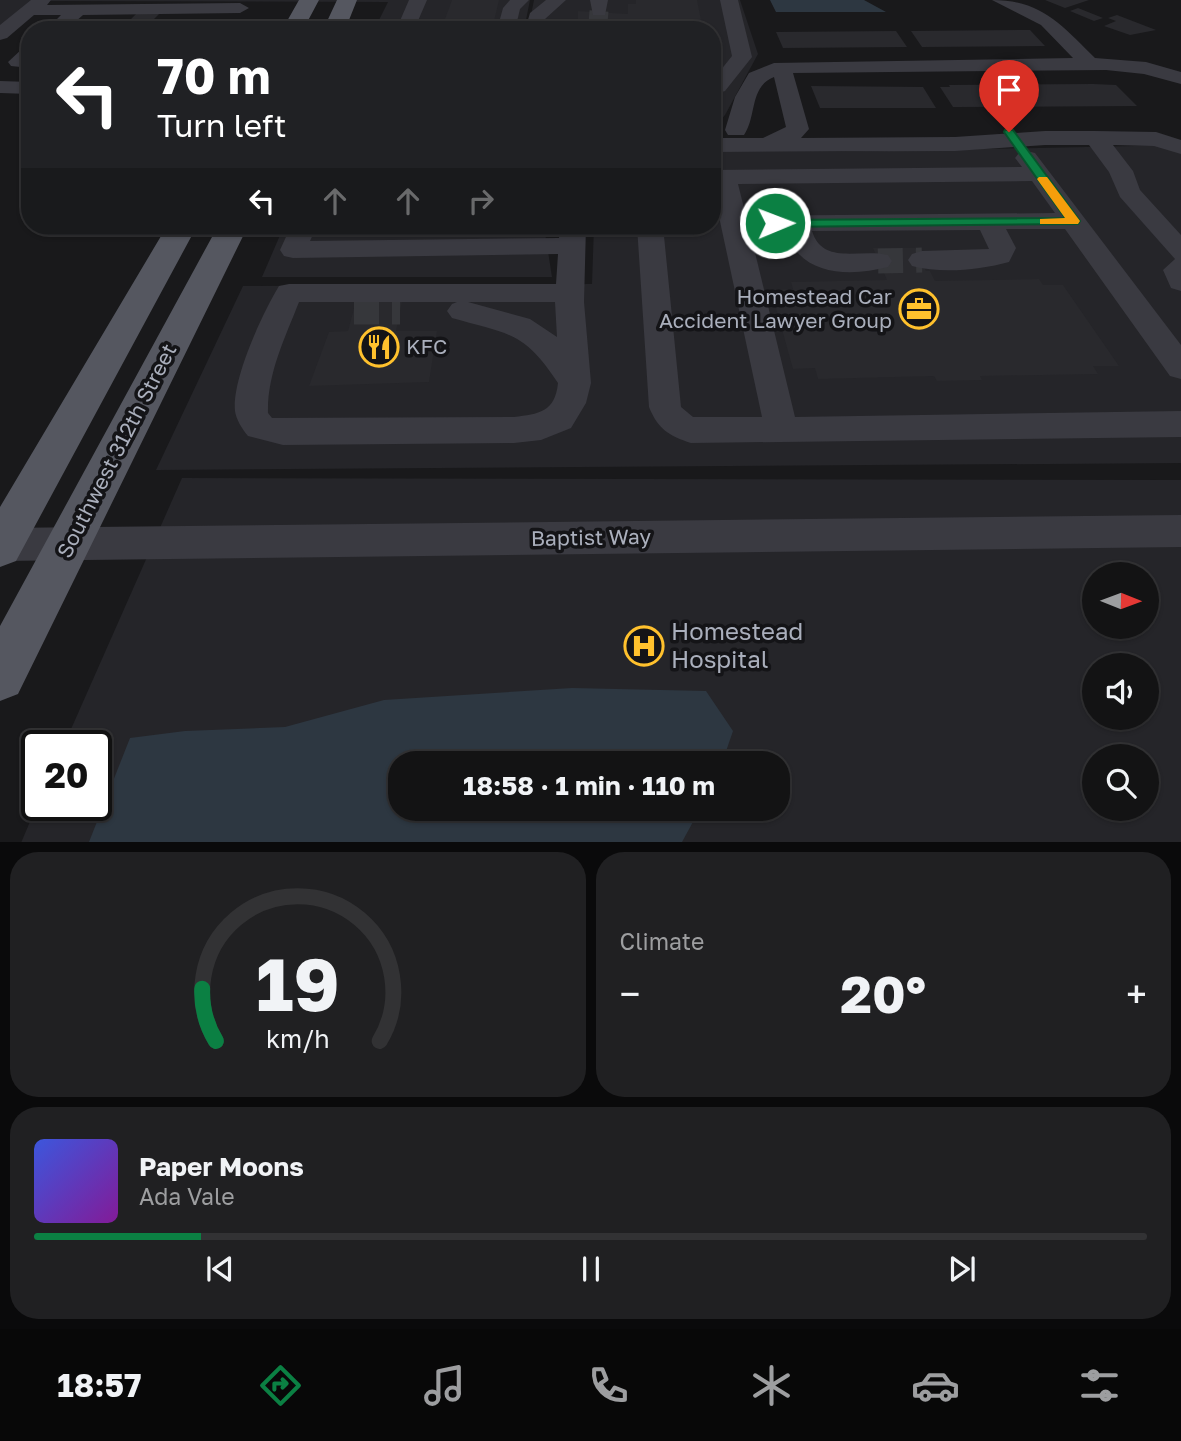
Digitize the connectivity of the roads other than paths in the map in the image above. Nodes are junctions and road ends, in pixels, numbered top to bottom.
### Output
1 (309, 0) edge
2 (347, 0) edge
3 (418, 0) edge
4 (729, 0) edge
5 (1001, 0) edge
6 (514, 3) edge
7 (241, 4) edge
8 (36, 5) edge
9 (553, 5) edge
10 (78, 10) junction
11 (65, 21) edge
12 (229, 21) edge
13 (297, 21) edge
14 (338, 21) edge
15 (409, 21) edge
16 (509, 21) edge
17 (535, 21) edge
18 (0, 34) edge
19 (1090, 64) junction
20 (781, 67) junction
21 (1181, 78) edge
22 (721, 83) edge
23 (0, 87) edge
24 (21, 88) edge
25 (749, 88) junction
26 (787, 96) junction
27 (798, 129) junction
28 (736, 130) junction
29 (721, 131) edge
30 (1013, 137) junction
31 (1095, 138) junction
32 (721, 145) edge
33 (762, 145) junction
34 (1181, 147) edge
35 (1039, 174) junction
36 (721, 177) edge
37 (721, 186) edge
38 (1074, 221) junction
39 (989, 222) junction
40 (796, 223) junction
41 (734, 224) junction
42 (176, 235) edge
43 (228, 235) edge
44 (300, 235) edge
45 (477, 235) edge
46 (572, 235) edge
47 (651, 235) edge
48 (429, 237) edge
49 (1181, 252) edge
50 (922, 260) tunnel mouth
51 (878, 261) tunnel mouth
52 (1181, 266) edge
53 (1181, 282) edge
54 (570, 302) junction
55 (462, 311) junction
56 (281, 312) junction
57 (354, 312) tunnel mouth
58 (400, 312) tunnel mouth
59 (1181, 368) edge
60 (575, 383) junction
61 (1181, 424) edge
62 (782, 430) junction
63 (1181, 531) edge
64 (68, 545) junction
65 (1, 546) edge
66 (0, 676) edge

1 - 13 main road
2 - 14 main road
3 - 15 street
4 - 22 street
5 - 19 street
6 - 16 street
7 - 10 street
7 - 12 street
8 - 10 street
8 - 18 street
9 - 17 street
10 - 11 street
19 - 20 street
19 - 21 street
20 - 25 street
20 - 26 street
23 - 24 street
25 - 26 street
25 - 28 street
26 - 27 street
27 - 28 street
27 - 30 street
27 - 33 street
28 - 29 street
30 - 31 street
30 - 33 street
30 - 35 street
31 - 34 street
31 - 49 street
32 - 33 street
35 - 36 street
35 - 38 street
37 - 41 street
38 - 39 street
38 - 59 street
39 - 40 street
39 - 50 street
40 - 41 street
40 - 51 street
41 - 62 street
42 - 65 main road
43 - 64 main road, Southwest 312th Street
44 - 48 street
45 - 48 street
46 - 54 street
47 - 62 street
52 - 53 street
54 - 55 street
54 - 56 street
54 - 60 street
55 - 58 street
55 - 60 street
56 - 57 street
56 - 60 street
61 - 62 street
63 - 64 street, Baptist Way
64 - 65 street, Baptist Way
64 - 66 main road, Southwest 312th Street

